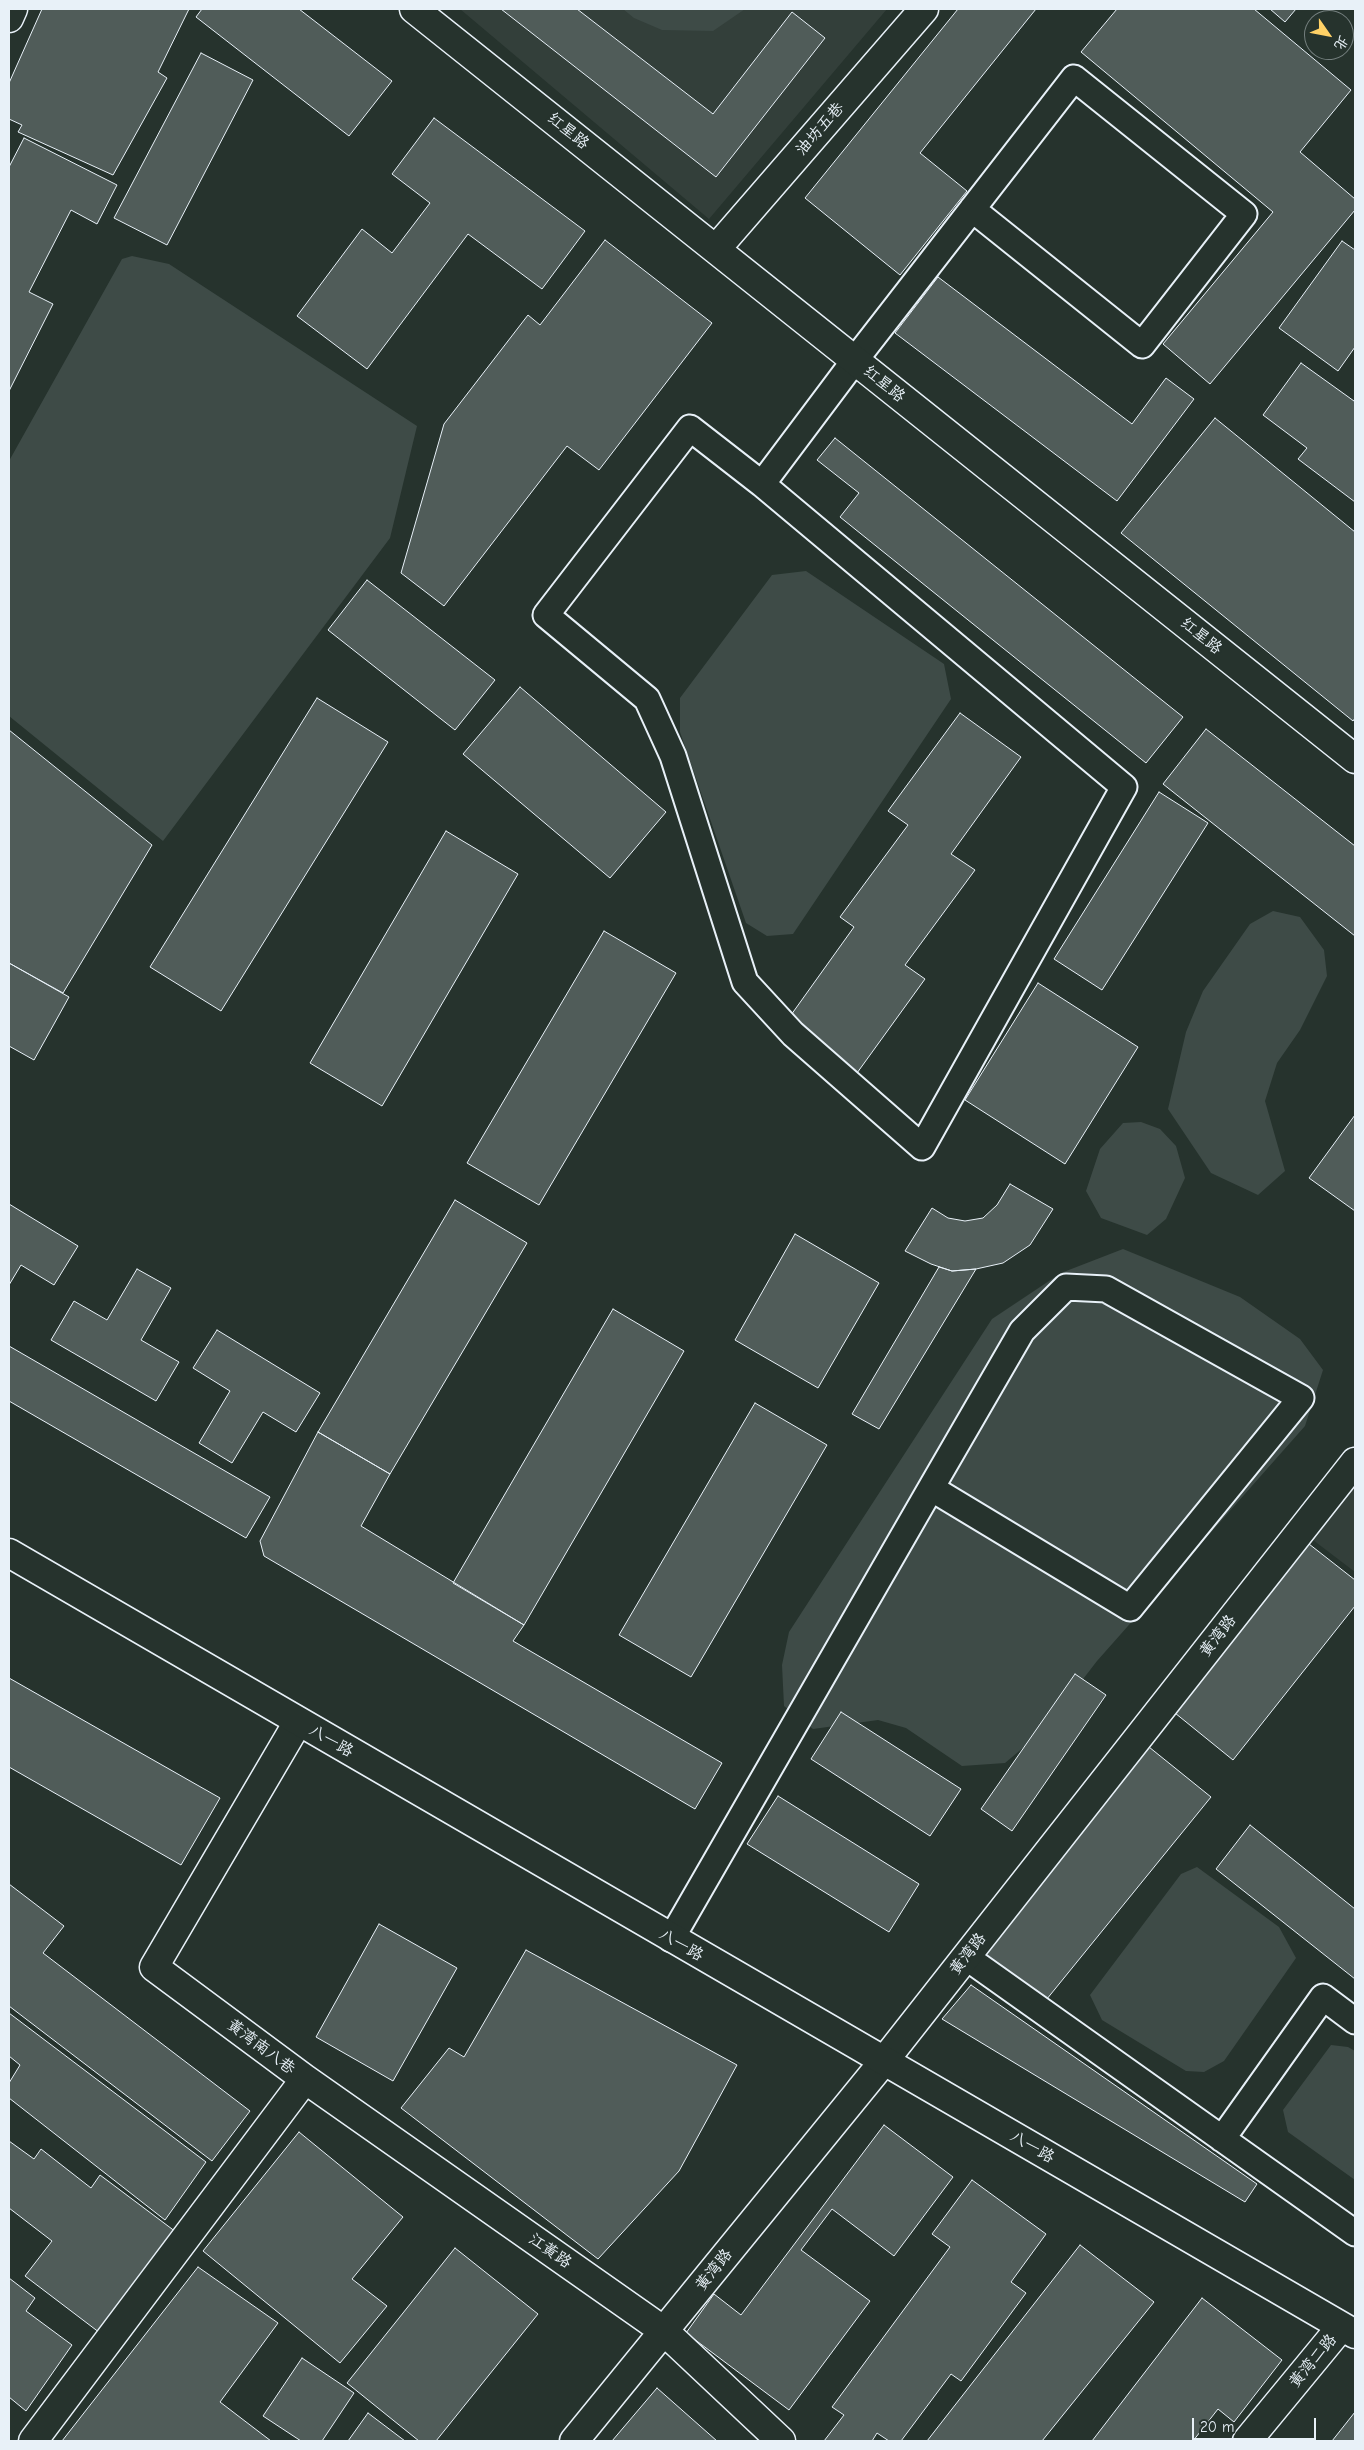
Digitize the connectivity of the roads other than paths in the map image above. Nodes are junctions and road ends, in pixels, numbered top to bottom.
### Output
1 (14, 9) edge
2 (414, 9) edge
3 (924, 9) edge
4 (9, 18) edge
5 (972, 209) junction
6 (716, 249) junction
7 (855, 360) junction
8 (762, 484) junction
9 (1355, 759) edge
10 (1355, 1462) edge
11 (931, 1488) junction
12 (9, 1553) edge
13 (298, 1722) junction
14 (671, 1939) junction
15 (966, 1958) junction
16 (1355, 2021) edge
17 (884, 2061) junction
18 (305, 2079) junction
19 (1222, 2139) junction
20 (1355, 2233) edge
21 (664, 2331) junction
22 (1348, 2331) edge
23 (33, 2441) edge
24 (574, 2441) edge
25 (781, 2441) edge
26 (1247, 2441) edge

1 - 4 street
2 - 6 street, 红星路
3 - 6 street, 油坊五巷
5 - 5 lane
5 - 7 lane
6 - 7 street, 红星路
7 - 8 lane
7 - 9 street, 红星路
8 - 8 lane
10 - 15 street, 黄湾路
11 - 11 lane
11 - 14 lane
12 - 13 street, 八一路
13 - 14 street, 八一路
13 - 18 street, 黄湾南八巷
14 - 17 street, 八一路
15 - 17 street, 黄湾路
15 - 19 lane
16 - 19 lane
17 - 21 street, 黄湾路
17 - 22 street, 八一路
18 - 21 street, 江黄路
18 - 23 street, 黄湾南八巷
19 - 20 lane
21 - 24 street, 黄湾路
21 - 25 street, 江黄路
22 - 26 street, 黄湾二路

